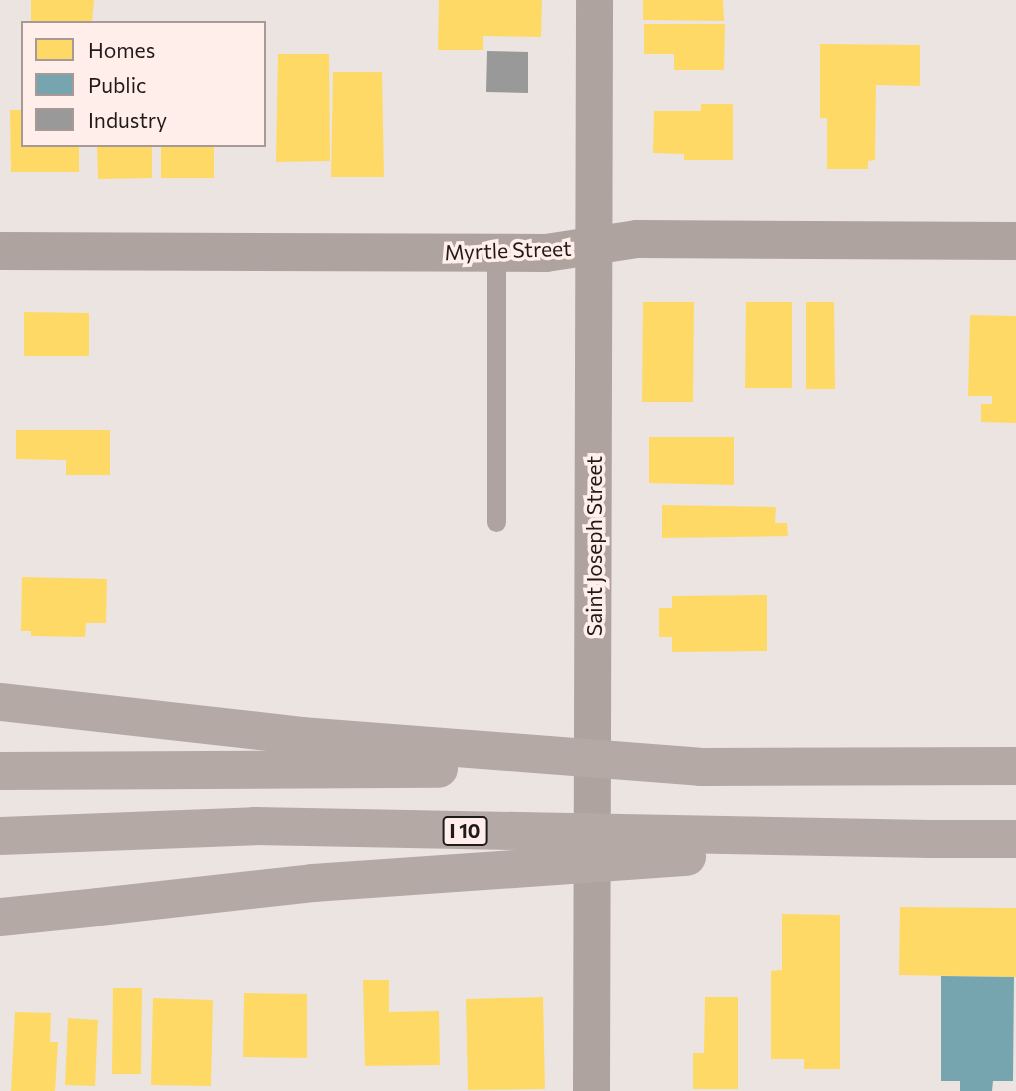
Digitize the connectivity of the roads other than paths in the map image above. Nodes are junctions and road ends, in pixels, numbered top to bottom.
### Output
1 (594, 0) edge
2 (1016, 241) edge
3 (594, 246) junction
4 (0, 251) edge
5 (496, 253) junction
6 (496, 522) dead end
7 (0, 702) edge
8 (1016, 766) edge
9 (700, 767) junction
10 (0, 771) edge
11 (0, 836) edge
12 (930, 839) junction
13 (1016, 839) edge
14 (0, 917) edge
15 (591, 1091) edge

1 - 3 street, Saint Joseph Street
2 - 3 street, Myrtle Street
3 - 5 street, Myrtle Street
3 - 15 street, Saint Joseph Street
4 - 5 street, Myrtle Street
5 - 6 lane
7 - 9 highway, bridge
8 - 9 highway
9 - 10 highway, bridge
11 - 12 highway, I 10, bridge
12 - 13 highway, I 10
12 - 14 highway, bridge

